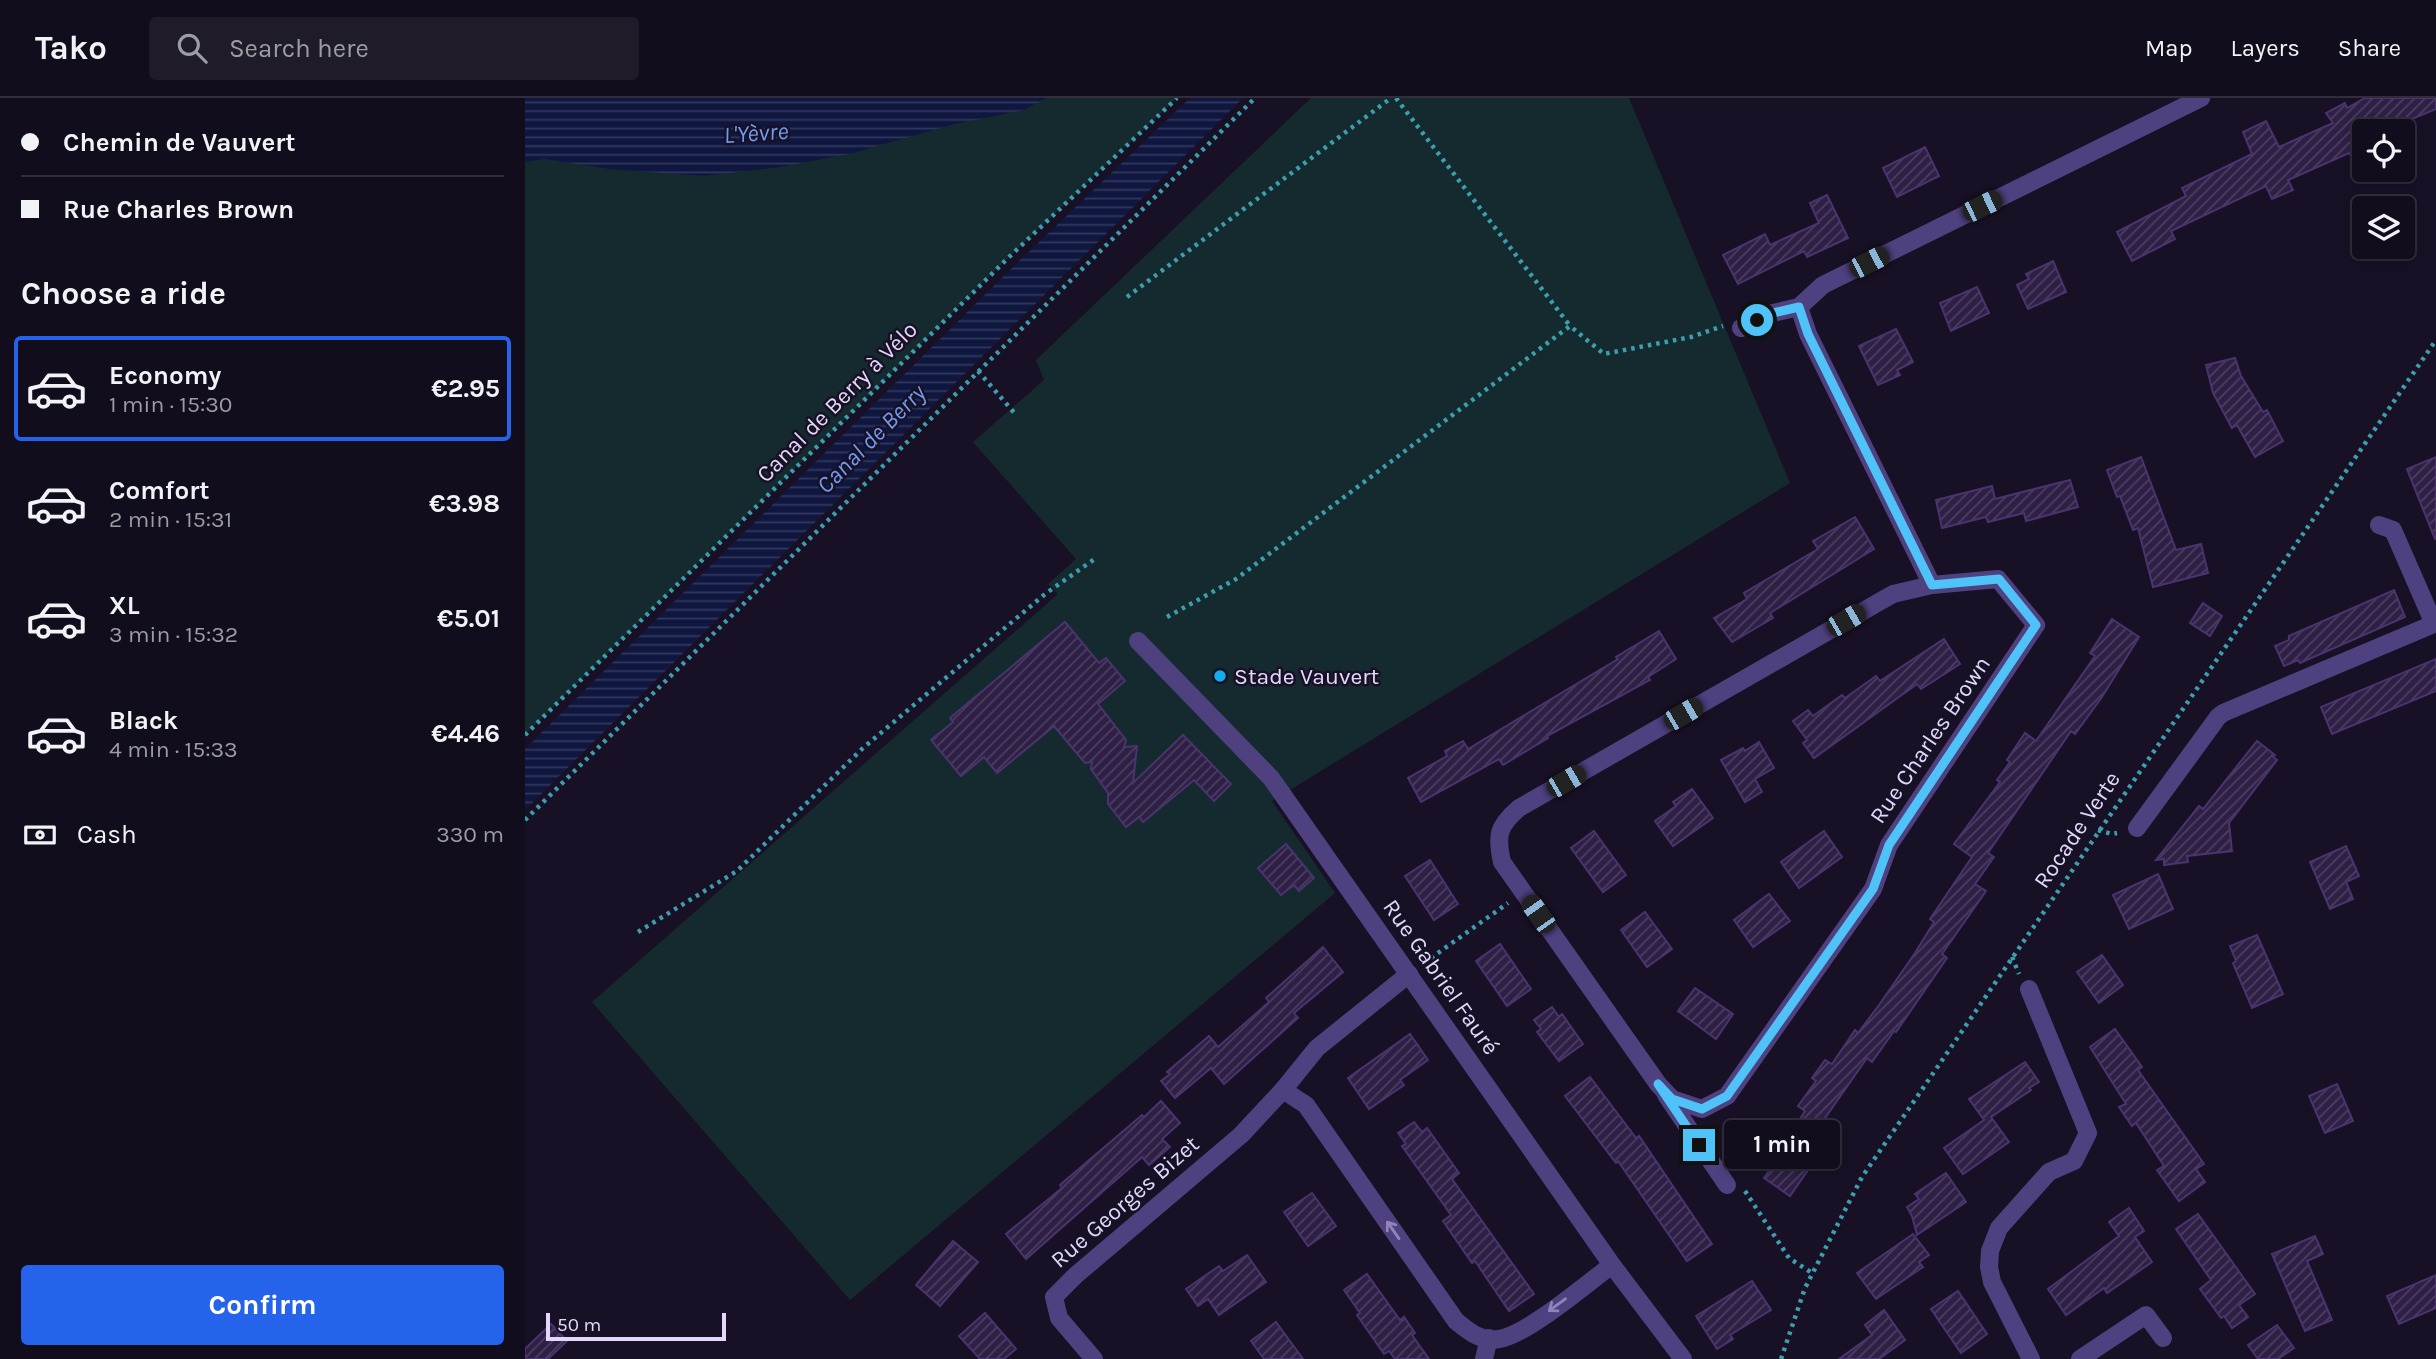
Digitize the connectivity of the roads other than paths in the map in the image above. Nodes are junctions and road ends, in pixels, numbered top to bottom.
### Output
1 (2201, 98) edge
2 (1799, 307) junction
3 (1741, 328) road end
4 (2379, 525) dead end
5 (1932, 585) junction
6 (2435, 623) edge
7 (1138, 641) dead end
8 (2137, 828) dead end
9 (1409, 974) junction
10 (2029, 989) dead end
11 (1658, 1084) junction
12 (1283, 1090) junction
13 (1727, 1185) road end
14 (1612, 1265) junction
15 (1489, 1338) junction
16 (2163, 1338) dead end
17 (1094, 1359) edge
18 (1485, 1359) edge
19 (1683, 1359) edge
20 (2031, 1359) edge
21 (2080, 1359) edge

1 - 2 street
2 - 3 street
2 - 5 street
4 - 6 street
5 - 11 street, Rue Charles Brown
5 - 11 street, Rue Charles Brown
6 - 8 street
7 - 9 street, Rue Gabriel Fauré
9 - 12 street, Rue Georges Bizet
9 - 14 street, Rue Gabriel Fauré
10 - 20 street
11 - 13 street, Rue Charles Brown
15 -> 12 street
12 - 17 street, Rue Georges Bizet
14 -> 15 street
14 - 19 street, Rue Gabriel Fauré
15 - 18 street
16 - 21 street

